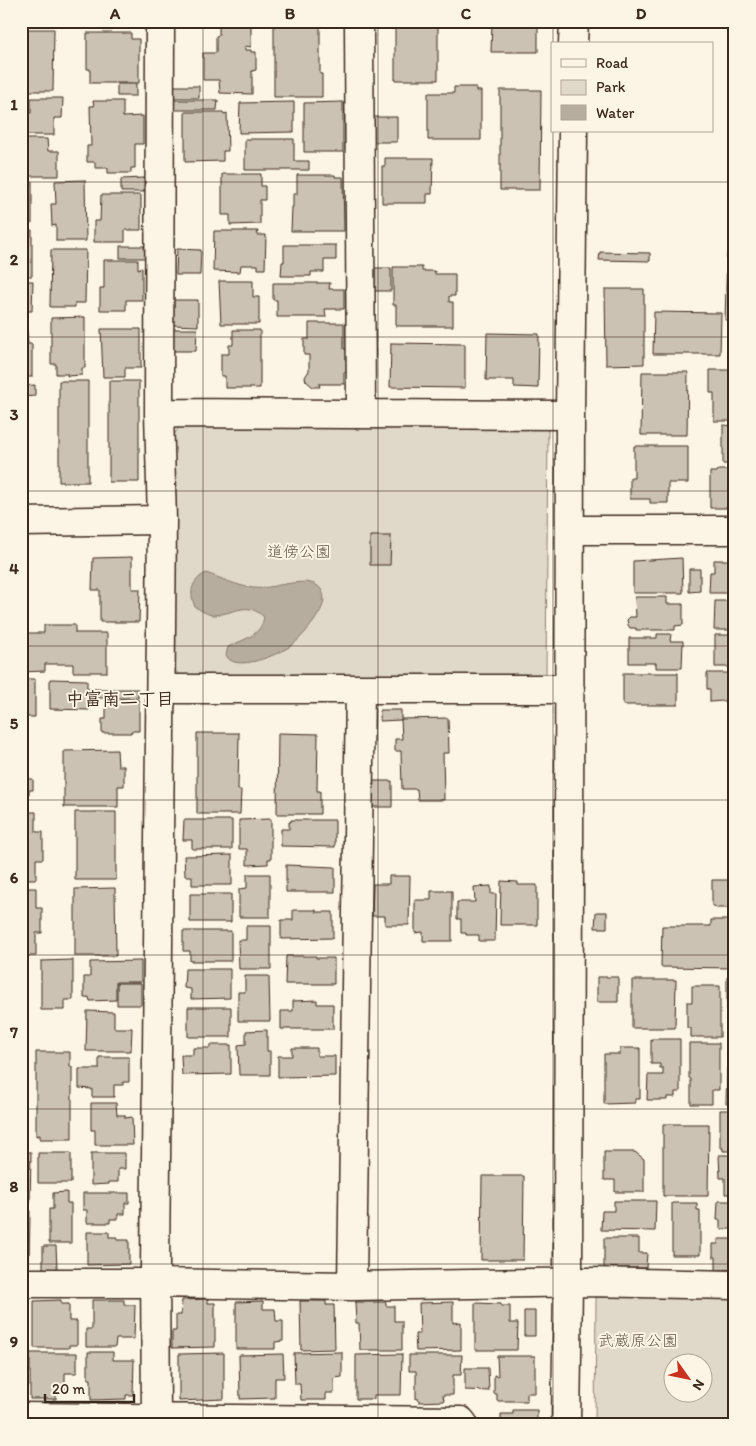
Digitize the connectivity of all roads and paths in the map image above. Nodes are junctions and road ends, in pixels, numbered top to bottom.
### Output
1 (160, 21) edge
2 (359, 21) edge
3 (574, 21) edge
4 (574, 42) edge
5 (573, 132) edge
6 (159, 412) junction
7 (361, 414) junction
8 (570, 415) junction
9 (162, 520) junction
10 (21, 522) edge
11 (570, 530) junction
12 (735, 530) edge
13 (161, 689) junction
14 (360, 689) junction
15 (570, 689) junction
16 (21, 1283) edge
17 (155, 1283) junction
18 (568, 1283) junction
19 (735, 1285) edge
20 (352, 1286) junction
21 (21, 1417) edge
22 (156, 1418) junction
23 (464, 1425) edge
24 (566, 1425) edge

1 - 6 street
2 - 7 street
3 - 4 street
5 - 8 street
6 - 7 street
6 - 9 street
7 - 8 street
8 - 11 street
9 - 10 street
9 - 13 street
11 - 12 street
11 - 15 street
13 - 14 street
13 - 17 street
14 - 15 street
14 - 20 street
15 - 18 street
16 - 17 street
17 - 20 street
17 - 22 street
18 - 19 street
18 - 20 street
18 - 24 street
21 - 22 street
22 - 23 street

